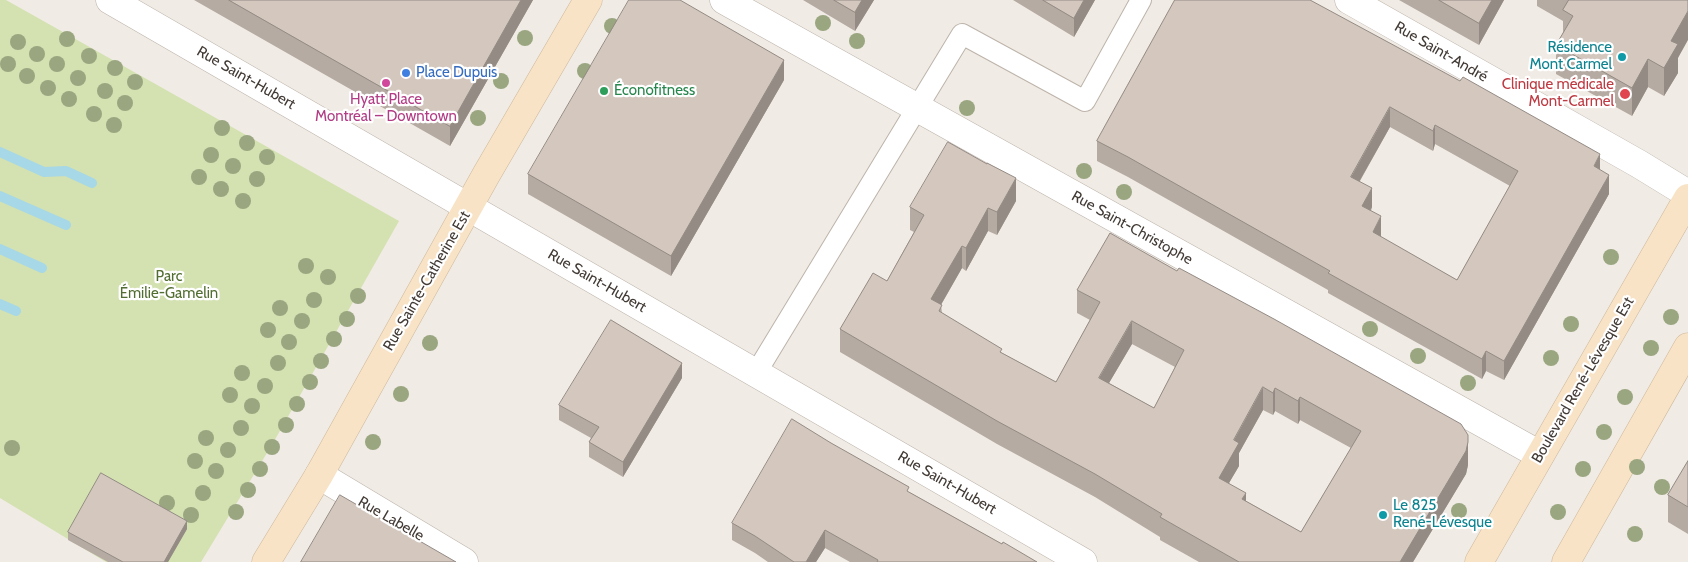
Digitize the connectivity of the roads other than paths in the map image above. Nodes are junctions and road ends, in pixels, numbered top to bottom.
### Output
1 (110, 0) edge
2 (588, 0) edge
3 (724, 0) edge
4 (1141, 0) edge
5 (1349, 0) edge
6 (916, 108) junction
7 (1688, 196) edge
8 (469, 207) junction
9 (1688, 347) edge
10 (756, 372) junction
11 (1540, 455) junction
12 (318, 475) junction
13 (266, 562) edge
14 (464, 562) edge
15 (1083, 562) edge
16 (1479, 562) edge
17 (1566, 562) edge

1 - 8 street, Rue Saint-Hubert
2 - 8 main road, Rue Sainte-Catherine Est
3 - 6 street, Rue Saint-Christophe
4 - 6 lane
5 - 7 street, Rue Saint-André
6 - 10 lane
6 - 11 street, Rue Saint-Christophe
7 - 11 main road, Boulevard René-Lévesque Est
8 - 10 street, Rue Saint-Hubert
8 - 12 main road, Rue Sainte-Catherine Est
9 - 17 main road
10 - 15 street, Rue Saint-Hubert
11 - 16 main road, Boulevard René-Lévesque Est
12 - 13 main road, Rue Sainte-Catherine Est
12 - 14 street, Rue Labelle

